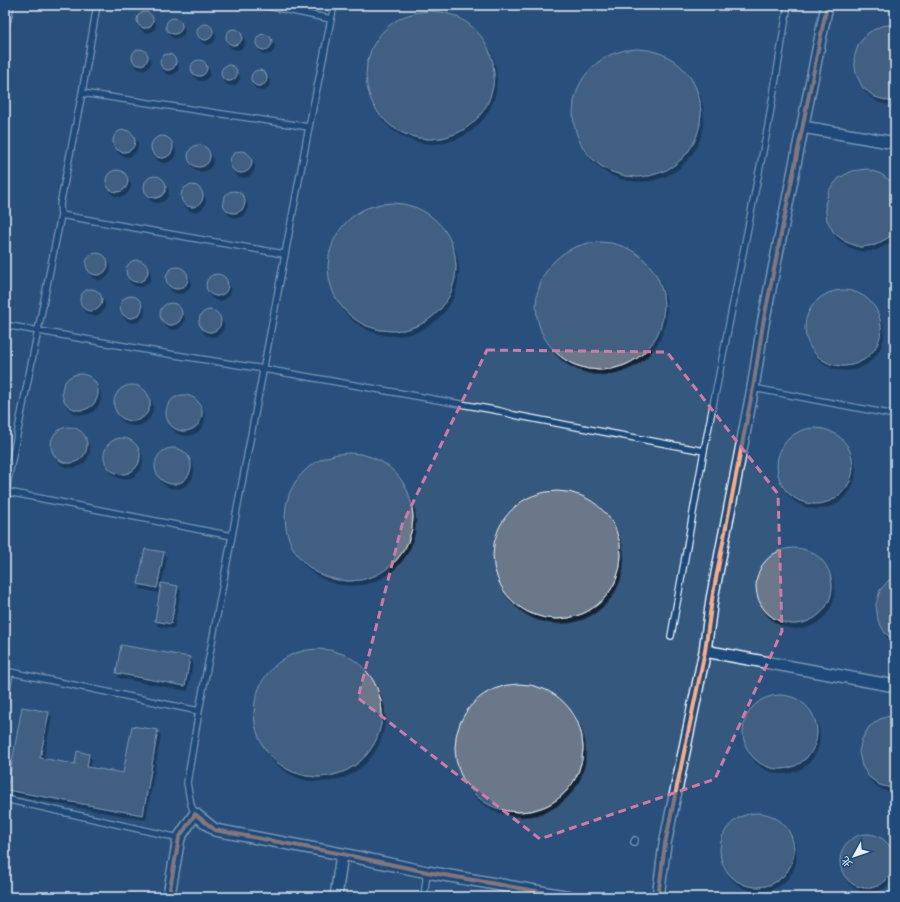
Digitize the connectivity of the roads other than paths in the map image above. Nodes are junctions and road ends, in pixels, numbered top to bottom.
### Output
1 (8, 5) edge
2 (97, 5) edge
3 (263, 5) edge
4 (334, 5) edge
5 (788, 5) edge
6 (827, 5) edge
7 (5, 19) edge
8 (331, 19) junction
9 (82, 93) junction
10 (309, 127) junction
11 (803, 127) junction
12 (895, 143) edge
13 (61, 215) junction
14 (284, 254) junction
15 (5, 325) edge
16 (37, 329) junction
17 (264, 369) junction
18 (753, 388) junction
19 (895, 415) edge
20 (704, 451) junction
21 (7, 495) edge
22 (232, 536) junction
23 (671, 636) dead end
24 (705, 651) junction
25 (7, 672) edge
26 (895, 686) edge
27 (5, 701) edge
28 (199, 711) junction
29 (5, 799) edge
30 (195, 814) junction
31 (179, 838) junction
32 (342, 854) junction
33 (427, 872) junction
34 (5, 895) edge
35 (14, 897) edge
36 (170, 897) edge
37 (336, 897) edge
38 (424, 897) edge
39 (570, 897) edge
40 (658, 897) edge

1 - 7 street
2 - 9 lane
3 - 8 lane
4 - 8 lane
5 - 20 lane
6 - 11 street
8 - 10 lane
9 - 10 lane
9 - 13 lane
10 - 14 lane
11 - 12 street
11 - 18 street
13 - 14 lane
13 - 16 lane
14 - 17 lane
15 - 16 lane
16 - 17 lane
16 - 21 lane
17 - 20 lane
17 - 22 lane
18 - 19 lane
18 - 24 street
20 - 23 lane
21 - 22 lane
22 - 28 lane
24 - 26 street
24 - 40 street
25 - 27 lane
25 - 28 lane
28 - 30 lane
29 - 31 lane
30 - 31 street
30 - 32 street
31 - 36 street
32 - 33 street
32 - 37 street
33 - 38 lane
33 - 39 street
34 - 35 lane

